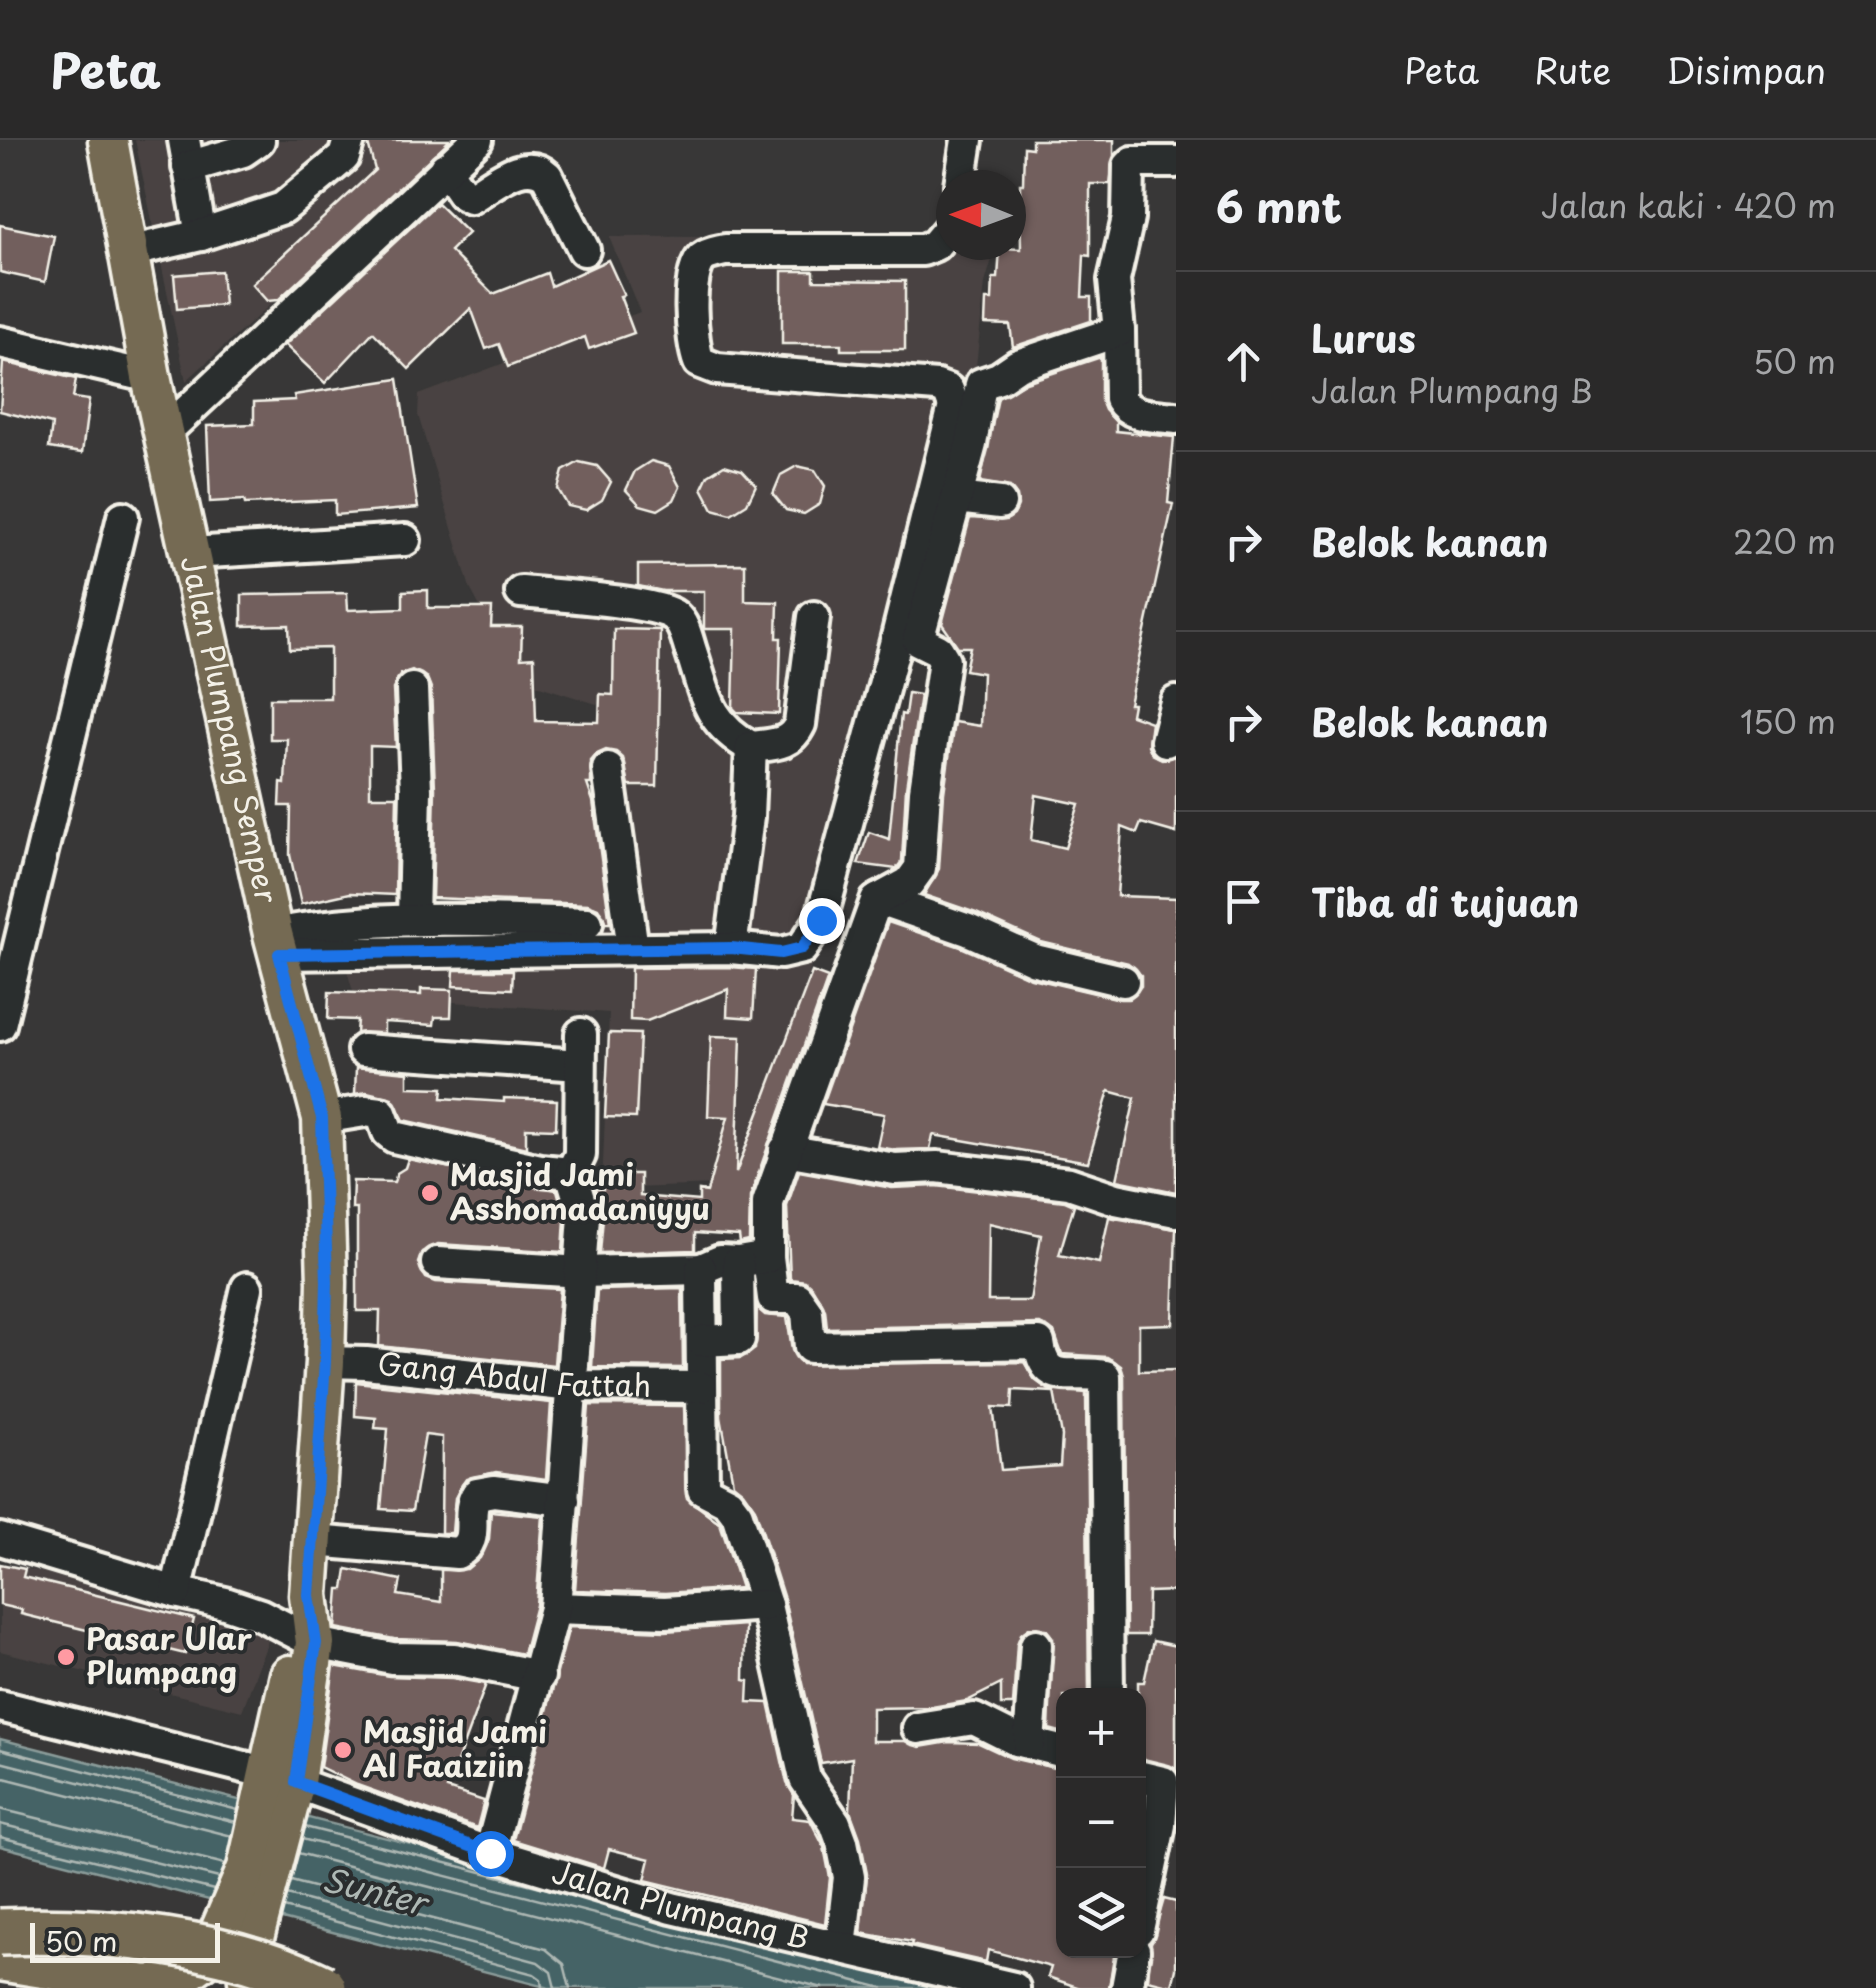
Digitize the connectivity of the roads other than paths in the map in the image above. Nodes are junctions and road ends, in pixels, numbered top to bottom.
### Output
1 (108, 140) edge
2 (259, 140) edge
3 (349, 140) edge
4 (477, 140) edge
5 (967, 140) edge
6 (186, 153) edge
7 (1167, 154) edge
8 (445, 168) junction
9 (962, 170) edge
10 (201, 235) junction
11 (936, 246) edge
12 (584, 250) dead end
13 (128, 252) junction
14 (1119, 331) junction
15 (0, 342) edge
16 (151, 377) junction
17 (1176, 418) edge
18 (164, 433) junction
19 (957, 498) junction
20 (1000, 503) dead end
21 (123, 517) dead end
22 (405, 540) dead end
23 (191, 553) junction
24 (521, 592) dead end
25 (814, 617) dead end
26 (412, 689) dead end
27 (1176, 702) edge
28 (1166, 740) dead end
29 (751, 747) junction
30 (608, 769) dead end
31 (879, 898) junction
32 (413, 918) junction
33 (588, 923) dead end
34 (276, 944) junction
35 (731, 948) junction
36 (633, 949) junction
37 (1123, 981) dead end
38 (0, 1025) edge
39 (581, 1034) dead end
40 (363, 1050) dead end
41 (580, 1065) junction
42 (322, 1118) junction
43 (785, 1150) junction
44 (571, 1173) junction
45 (1176, 1211) edge
46 (753, 1260) junction
47 (437, 1263) dead end
48 (700, 1269) junction
49 (582, 1272) junction
50 (247, 1288) dead end
51 (702, 1341) junction
52 (325, 1362) junction
53 (572, 1386) junction
54 (702, 1387) junction
55 (564, 1500) junction
56 (0, 1539) edge
57 (314, 1542) junction
58 (176, 1592) junction
59 (766, 1605) junction
60 (555, 1608) junction
61 (309, 1634) junction
62 (1036, 1645) dead end
63 (538, 1676) junction
64 (1108, 1688) edge
65 (0, 1706) edge
66 (918, 1728) dead end
67 (1029, 1744) junction
68 (1056, 1750) edge
69 (1146, 1778) edge
70 (279, 1786) junction
71 (490, 1853) junction
72 (1146, 1892) edge
73 (238, 1931) junction
74 (0, 1932) edge
75 (842, 1947) junction
76 (1133, 1958) edge
77 (0, 1960) edge
78 (249, 1988) edge
79 (323, 1988) edge
80 (1014, 1988) edge
81 (1127, 1988) edge

1 - 13 main road, Jalan Plumpang Semper
2 - 6 street
3 - 10 street
4 - 8 street
5 - 9 street
6 - 10 street
7 - 14 street
8 - 12 street
8 - 18 street
10 - 13 street
11 - 35 street
13 - 16 main road, Jalan Plumpang Semper
14 - 17 street
14 - 19 street
15 - 16 street
16 - 18 main road, Jalan Plumpang Semper
18 - 23 main road, Jalan Plumpang Semper
19 - 20 street
19 - 31 street
21 - 38 street
22 - 23 street
23 - 34 main road, Jalan Plumpang Semper
24 - 29 street
25 - 29 street
26 - 32 street
27 - 28 street
29 - 35 street
30 - 36 street
31 - 37 street
31 - 43 street
32 - 33 street
32 - 34 street
34 - 36 street
34 - 42 main road, Jalan Plumpang Semper
35 - 36 street
39 - 41 street
40 - 41 street
41 - 44 street
42 - 44 street
42 - 52 main road, Jalan Plumpang Semper
43 - 45 street
43 - 46 street
44 - 49 street
46 - 48 street
46 - 51 street
46 - 64 street
47 - 49 street
48 - 49 street
48 - 51 street
49 - 53 street
50 - 58 street
51 - 54 street
52 - 53 street, Gang Abdul Fattah
52 - 57 main road, Jalan Plumpang Semper
53 - 54 street, Gang Abdul Fattah
53 - 55 street
54 - 59 street
55 - 57 street
55 - 60 street
56 - 58 street
57 - 61 main road, Jalan Plumpang Semper
58 - 61 street
59 - 60 street
59 - 75 street
60 - 63 street
61 - 63 street
61 - 70 main road, Jalan Plumpang Semper
62 - 67 street
63 - 71 street
65 - 70 street, Jalan Plumpang B
66 - 67 street
67 - 68 street
69 - 72 street
70 - 71 street, Jalan Plumpang B
70 - 73 main road, Jalan Plumpang Semper
71 - 75 street, Jalan Plumpang B
73 - 77 main road, Jalan Plumpang Semper
73 - 78 main road, Jalan Plumpang Semper
74 - 79 highway, bridge
75 - 80 street, Jalan Plumpang B
76 - 81 street

